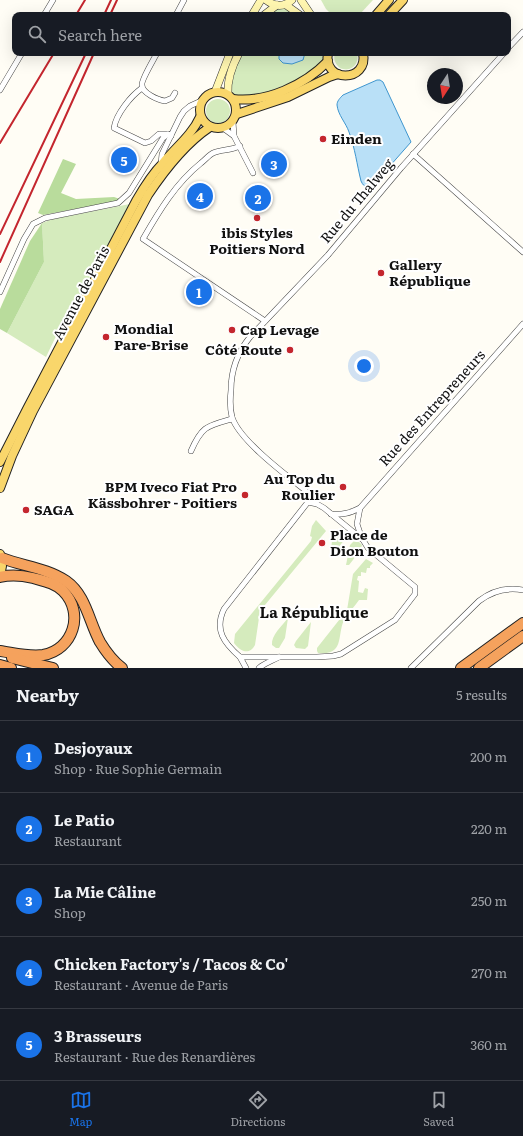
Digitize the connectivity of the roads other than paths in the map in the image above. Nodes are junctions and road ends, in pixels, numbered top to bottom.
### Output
1 (53, 0) edge
2 (184, 0) edge
3 (261, 0) edge
4 (266, 0) edge
5 (301, 0) edge
6 (389, 0) edge
7 (403, 0) edge
8 (289, 2) edge
9 (277, 5) junction
10 (46, 12) edge
11 (178, 12) edge
12 (254, 12) edge
13 (268, 12) edge
14 (297, 12) edge
15 (309, 12) edge
16 (379, 12) edge
17 (392, 12) edge
18 (523, 32) edge
19 (511, 45) edge
20 (20, 56) edge
21 (156, 56) edge
22 (229, 56) edge
23 (238, 56) edge
24 (327, 56) edge
25 (328, 56) edge
26 (363, 56) edge
27 (501, 56) edge
28 (338, 74) junction
29 (142, 88) junction
30 (0, 90) edge
31 (215, 92) junction
32 (175, 93) dead end
33 (230, 97) junction
34 (201, 101) junction
35 (237, 114) junction
36 (200, 118) junction
37 (233, 122) junction
38 (210, 127) junction
39 (223, 128) junction
40 (169, 135) junction
41 (234, 136) junction
42 (240, 146) junction
43 (413, 154) junction
44 (161, 164) junction
45 (253, 173) dead end
46 (523, 252) edge
47 (0, 292) edge
48 (265, 321) junction
49 (523, 324) edge
50 (232, 419) junction
51 (191, 451) dead end
52 (0, 462) edge
53 (0, 488) edge
54 (308, 502) junction
55 (360, 508) junction
56 (331, 514) junction
57 (363, 540) junction
58 (1, 556) edge
59 (0, 576) edge
60 (523, 590) edge
61 (523, 623) edge
62 (523, 636) edge
63 (0, 650) edge
64 (0, 655) edge
65 (240, 656) junction
66 (278, 657) junction
67 (0, 665) edge
68 (11, 668) edge
69 (53, 668) edge
70 (122, 668) edge
71 (246, 668) edge
72 (260, 668) edge
73 (411, 668) edge
74 (461, 668) edge
75 (479, 668) edge

1 - 10 street
2 - 11 street
3 - 12 main road
4 - 9 main road
5 - 15 main road
6 - 16 main road
7 - 17 main road
8 - 9 main road
8 - 14 main road
9 - 13 main road
18 - 19 street
20 - 30 street
21 - 29 street
22 - 31 main road
23 - 33 main road
24 - 33 main road
25 - 28 main road
26 - 28 main road
27 - 43 street, Rue du Thalweg
28 - 35 main road
29 - 32 street
29 - 40 street
31 - 33 main road
31 - 34 main road
33 - 35 main road
34 - 36 main road
34 - 40 street
35 - 37 main road
36 - 38 main road
36 - 44 main road, Avenue de Paris
37 - 39 main road
37 - 41 street
38 - 39 main road
38 - 53 main road, Avenue de Paris
39 - 41 street
40 - 44 street
40 - 47 street
41 - 42 street
42 - 45 street
42 - 48 street
43 - 46 street
43 - 48 street, Rue du Thalweg
44 - 52 main road, Avenue de Paris
48 - 50 street, Rue du Thalweg
49 - 55 street, Rue des Entrepreneurs
50 - 51 street
50 - 54 street, Rue du Thalweg
54 - 56 street
54 - 65 street
55 - 56 street
55 - 57 street
56 - 57 street
57 - 66 street
58 - 59 main road
58 - 70 highway
59 - 63 highway
60 - 73 street
61 - 74 highway
62 - 75 highway
64 - 69 highway
65 - 66 street
65 - 71 street
66 - 72 street
67 - 68 highway

